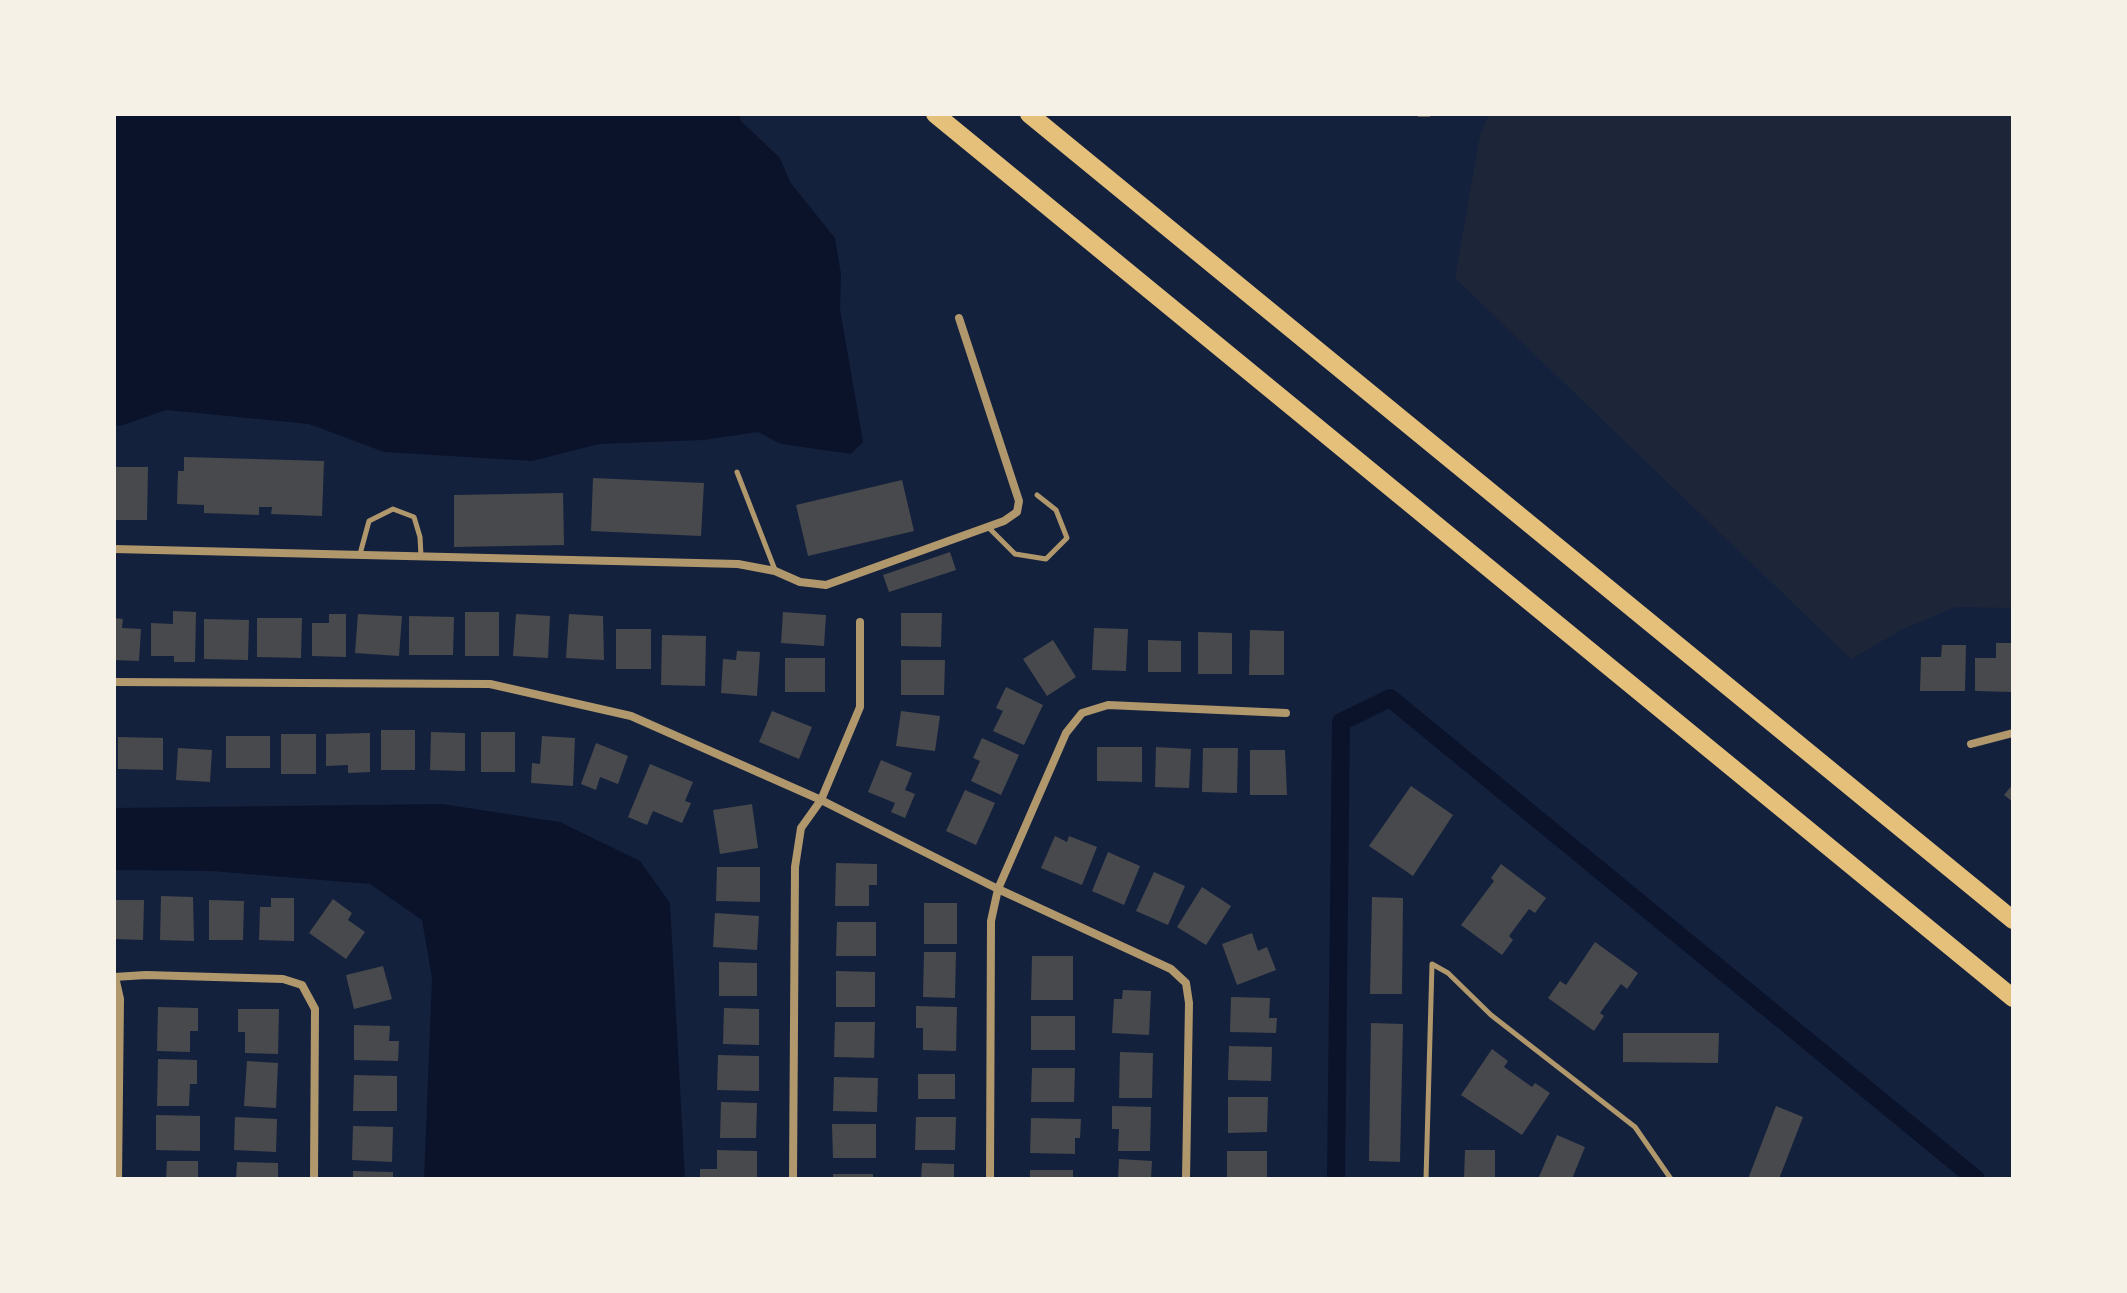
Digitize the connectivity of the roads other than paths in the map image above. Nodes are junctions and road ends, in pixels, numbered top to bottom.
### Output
1 (935, 114) edge
2 (1029, 114) edge
3 (1419, 114) edge
4 (1429, 114) edge
5 (959, 318) dead end
6 (737, 472) dead end
7 (1037, 495) dead end
8 (988, 526) junction
9 (114, 549) edge
10 (360, 555) junction
11 (421, 556) junction
12 (775, 571) junction
13 (860, 622) dead end
14 (114, 682) edge
15 (1286, 713) dead end
16 (2013, 733) edge
17 (1971, 744) dead end
18 (821, 800) junction
19 (998, 889) junction
20 (2013, 920) edge
21 (114, 977) edge
22 (2013, 998) edge
23 (118, 1179) edge
24 (314, 1179) edge
25 (793, 1179) edge
26 (990, 1179) edge
27 (1186, 1179) edge
28 (1426, 1179) edge
29 (1671, 1179) edge

1 - 22 highway
2 - 20 highway
3 - 4 lane
5 - 8 street
6 - 12 lane
7 - 8 lane
8 - 12 street
9 - 10 street
10 - 11 street
10 - 11 lane
11 - 12 street
13 - 18 street
14 - 18 street
15 - 19 street
16 - 17 street
18 - 19 street
18 - 25 street
19 - 26 street
19 - 27 street
21 - 23 street
21 - 24 street
28 - 29 lane

